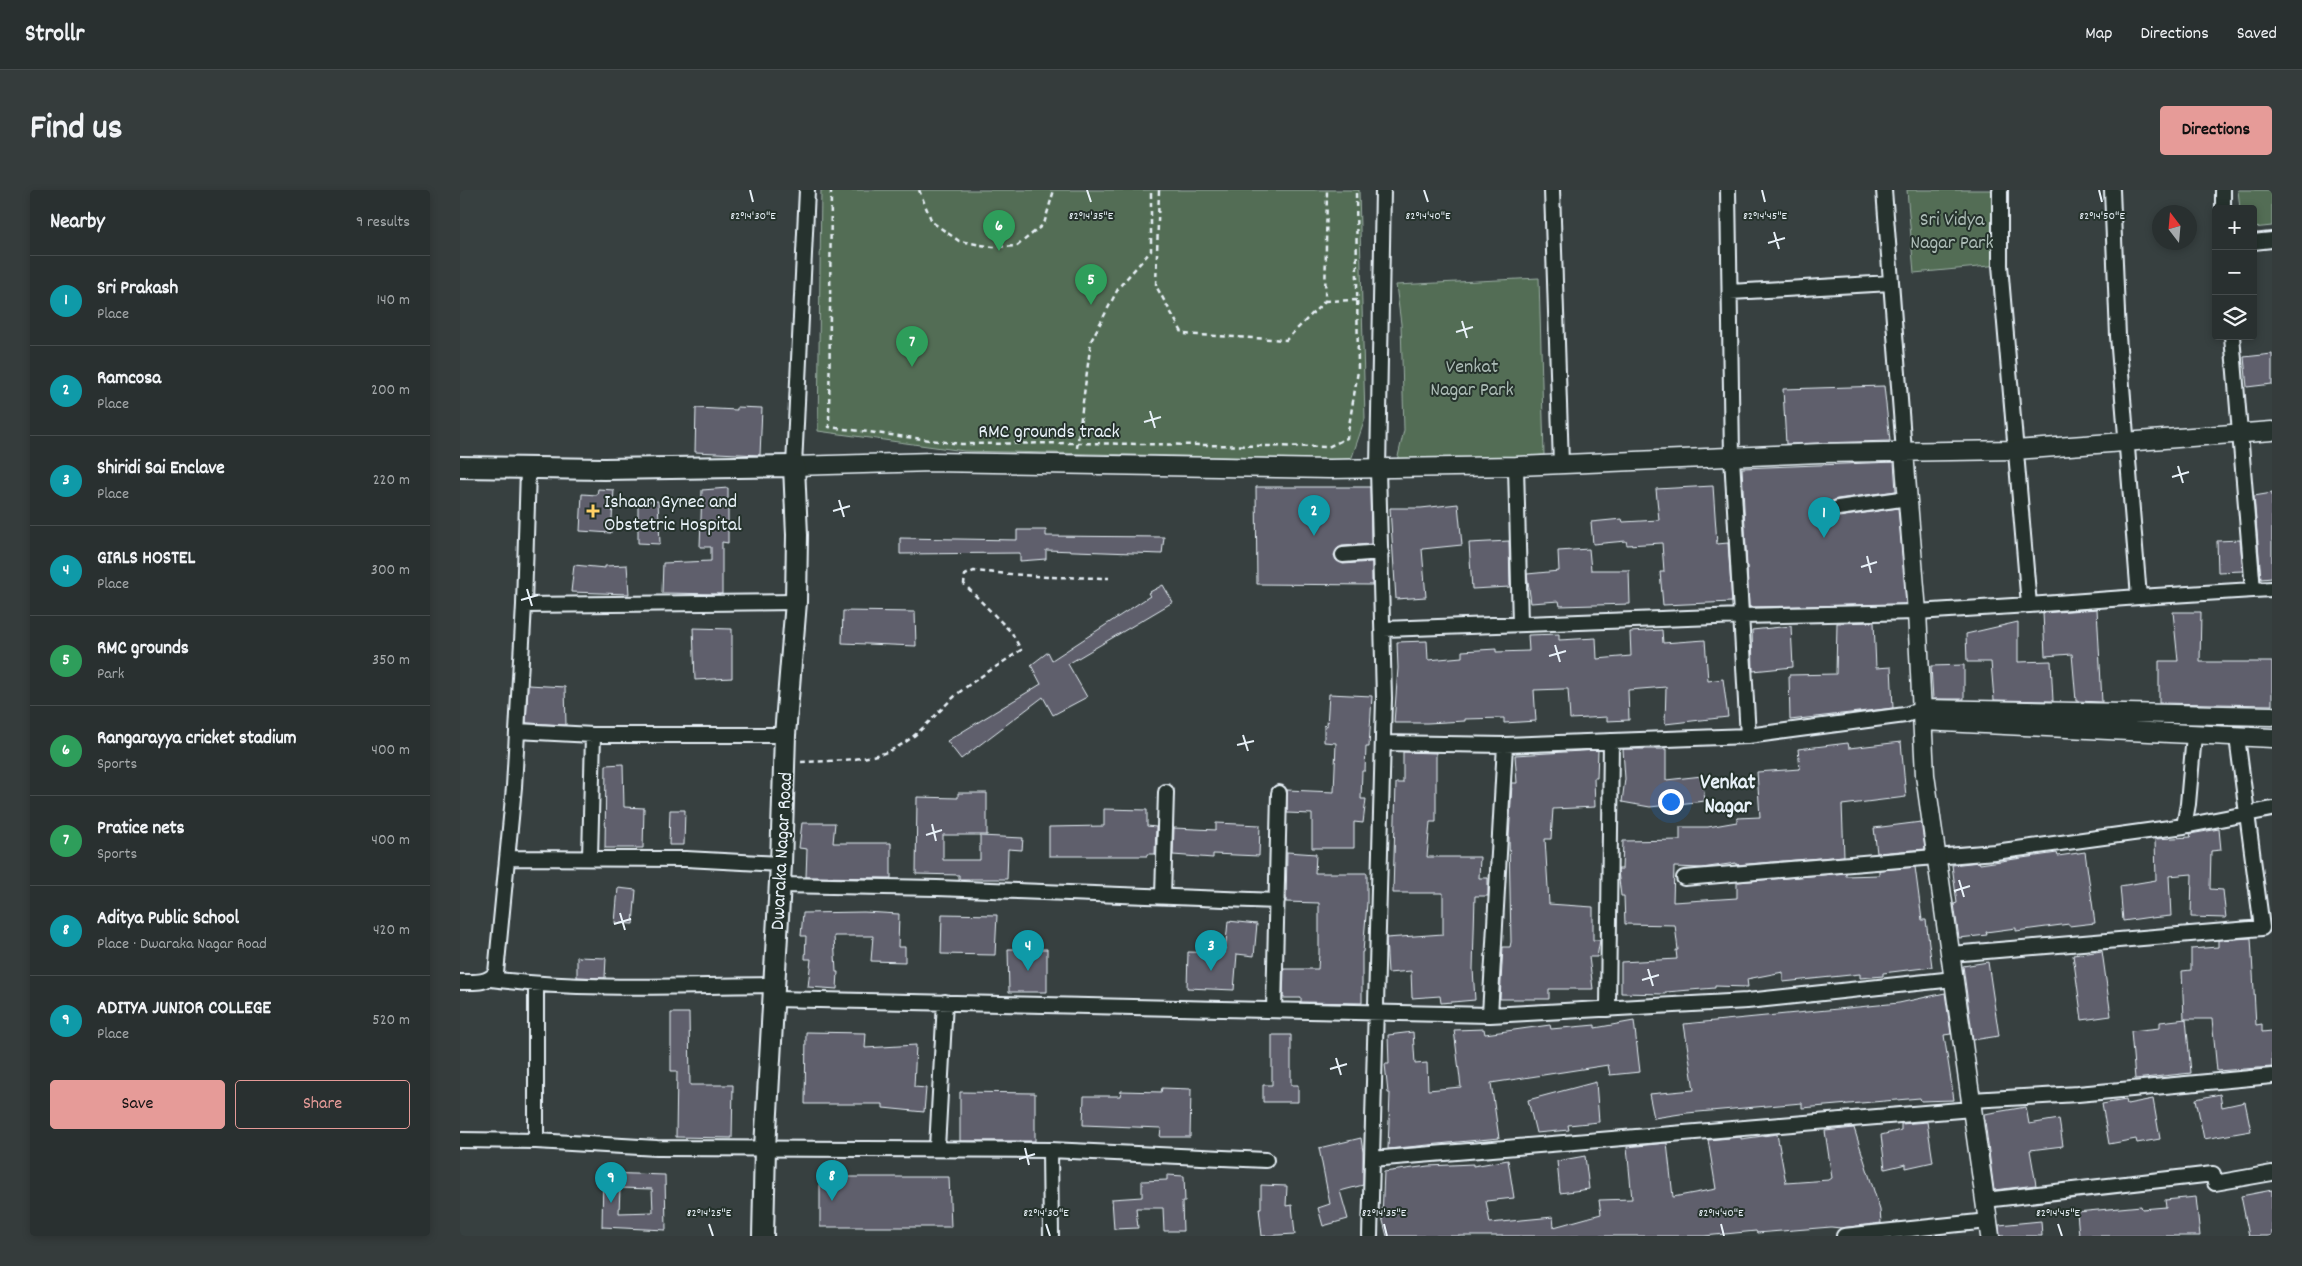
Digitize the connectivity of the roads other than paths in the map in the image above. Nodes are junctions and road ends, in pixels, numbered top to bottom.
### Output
1 (807, 190) edge
2 (1383, 190) edge
3 (1552, 190) edge
4 (1728, 190) edge
5 (1884, 190) edge
6 (2000, 190) edge
7 (2112, 190) edge
8 (2222, 190) edge
9 (2223, 205) edge
10 (2272, 240) edge
11 (2257, 242) edge
12 (1890, 283) junction
13 (1730, 292) junction
14 (2232, 340) edge
15 (2272, 431) edge
16 (2240, 434) junction
17 (2126, 442) junction
18 (2015, 450) junction
19 (1904, 452) junction
20 (1732, 457) junction
21 (1561, 464) junction
22 (794, 466) junction
23 (1516, 466) junction
24 (460, 468) edge
25 (528, 469) junction
26 (1378, 469) junction
27 (1908, 498) junction
28 (1838, 508) dead end
29 (1381, 552) junction
30 (1343, 555) dead end
31 (2272, 589) edge
32 (2252, 590) junction
33 (2138, 596) junction
34 (796, 602) junction
35 (524, 605) junction
36 (2029, 605) junction
37 (1917, 612) junction
38 (1742, 616) junction
39 (1520, 624) junction
40 (1384, 629) junction
41 (2154, 714) junction
42 (1923, 715) junction
43 (2272, 716) edge
44 (517, 732) junction
45 (2153, 733) junction
46 (593, 735) junction
47 (785, 735) junction
48 (2194, 735) junction
49 (1748, 736) junction
50 (2237, 737) junction
51 (2272, 738) edge
52 (1611, 741) junction
53 (1383, 743) junction
54 (1505, 745) junction
55 (1166, 792) dead end
56 (1279, 793) dead end
57 (2272, 809) edge
58 (2247, 813) junction
59 (2184, 826) junction
60 (508, 858) junction
61 (590, 858) junction
62 (1937, 858) junction
63 (781, 864) junction
64 (1684, 878) dead end
65 (780, 885) junction
66 (1163, 896) junction
67 (1277, 901) junction
68 (2267, 927) edge
69 (1951, 954) junction
70 (491, 979) junction
71 (1954, 979) junction
72 (460, 982) edge
73 (536, 985) junction
74 (774, 992) junction
75 (945, 1002) junction
76 (1608, 1008) junction
77 (1274, 1010) junction
78 (1376, 1012) junction
79 (1490, 1015) junction
80 (2272, 1076) edge
81 (1972, 1104) junction
82 (460, 1140) edge
83 (536, 1141) junction
84 (765, 1148) junction
85 (937, 1148) junction
86 (1050, 1150) junction
87 (1372, 1159) junction
88 (1266, 1160) dead end
89 (2272, 1173) edge
90 (1985, 1200) junction
91 (1989, 1229) edge
92 (763, 1236) edge
93 (1051, 1236) edge
94 (1370, 1236) edge
95 (1844, 1236) edge

1 - 22 street
2 - 26 street
3 - 21 street
4 - 13 street
5 - 12 street
6 - 18 street
7 - 17 street
8 - 9 street
10 - 11 street
12 - 13 street
12 - 19 street
13 - 20 street
14 - 16 street
15 - 16 street
16 - 17 street
16 - 32 street
17 - 18 street
17 - 33 street
18 - 19 street
18 - 36 street
19 - 20 street
19 - 27 street
20 - 21 street
20 - 38 street
21 - 23 street
22 - 25 main road
22 - 26 street
22 - 34 main road, Dwaraka Nagar Road
23 - 26 street
23 - 39 street
24 - 25 main road
25 - 35 street
26 - 29 street
27 - 28 street
27 - 37 street
29 - 30 street
29 - 40 street
31 - 32 street
32 - 33 street
33 - 36 street
34 - 35 street
34 - 47 main road, Dwaraka Nagar Road
35 - 44 street
36 - 37 street
37 - 38 street
37 - 42 street
38 - 39 street
38 - 49 street
39 - 40 street
40 - 53 street
41 - 42 street
41 - 43 street
41 - 45 street
42 - 45 street
42 - 49 street
42 - 62 street
44 - 46 street
44 - 60 street
45 - 48 street
46 - 47 street
46 - 61 street
47 - 63 main road, Dwaraka Nagar Road
48 - 50 street
48 - 59 street
49 - 52 street
50 - 51 street
50 - 58 street
52 - 54 street
52 - 76 street
53 - 54 street
53 - 78 street
54 - 79 street
55 - 66 street
56 - 67 street
57 - 58 street
58 - 59 street
58 - 68 street
59 - 62 street
60 - 61 street
60 - 70 street
61 - 63 street
62 - 64 street
62 - 69 street
63 - 65 main road, Dwaraka Nagar Road
65 - 66 street
65 - 74 main road, Dwaraka Nagar Road
66 - 67 street
67 - 77 street
68 - 69 street
69 - 71 street
70 - 72 street
70 - 73 street
71 - 76 street
71 - 81 street
73 - 74 street
73 - 83 street
74 - 75 street
74 - 84 main road, Dwaraka Nagar Road
75 - 77 street
75 - 85 street
76 - 79 street
77 - 78 street
78 - 79 street
78 - 87 street
80 - 81 street
81 - 87 street
81 - 90 street
82 - 83 street
83 - 84 street
84 - 85 street
84 - 92 main road, Dwaraka Nagar Road
85 - 86 street
86 - 88 street
86 - 93 street
87 - 94 street
89 - 90 street
90 - 91 street
91 - 95 street

